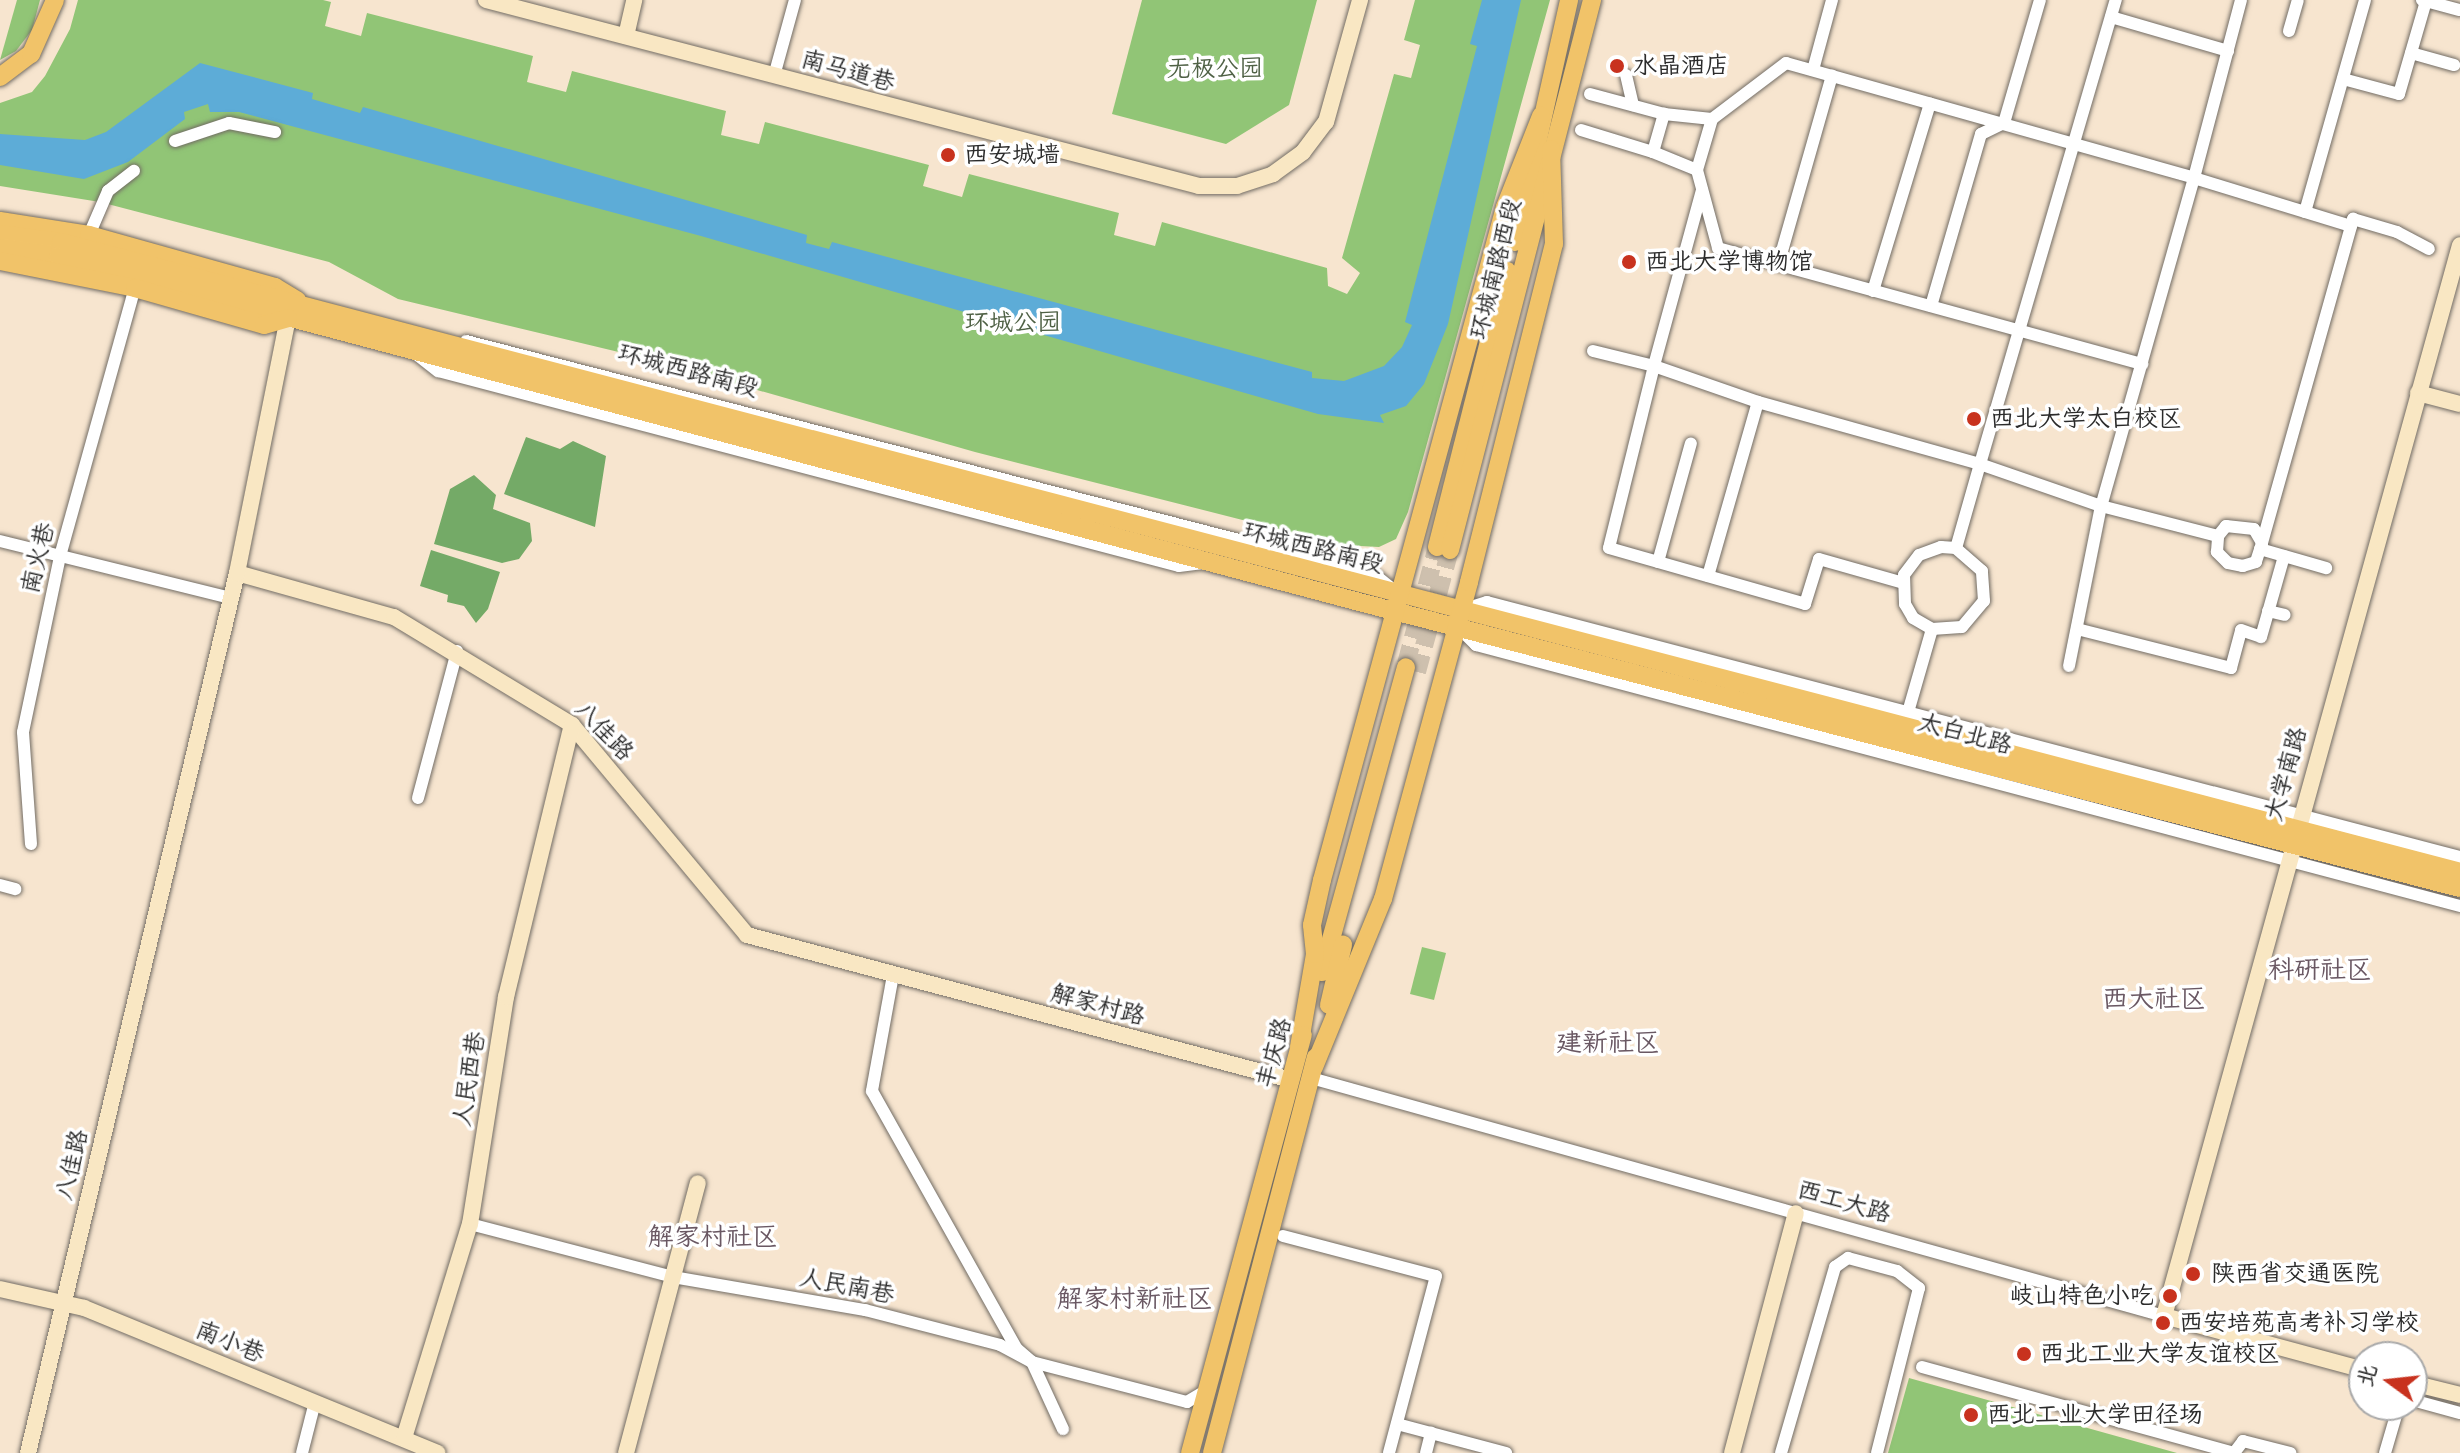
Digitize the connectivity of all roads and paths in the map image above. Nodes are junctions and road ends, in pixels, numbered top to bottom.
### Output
1 (55, 0) edge
2 (486, 0) edge
3 (634, 0) edge
4 (795, 0) edge
5 (1360, 0) edge
6 (1569, 0) edge
7 (1592, 0) edge
8 (1832, 0) edge
9 (2040, 0) edge
10 (2116, 0) edge
11 (2241, 0) edge
12 (2298, 0) edge
13 (2365, 0) edge
14 (2424, 0) edge
15 (2460, 10) edge
16 (2111, 17) junction
17 (2289, 31) dead end
18 (626, 36) junction
19 (2228, 51) junction
20 (2411, 53) junction
21 (2454, 65) dead end
22 (1813, 70) junction
23 (1626, 75) dead end
24 (774, 76) junction
25 (1832, 76) junction
26 (0, 77) edge
27 (2343, 79) junction
28 (1590, 94) dead end
29 (1930, 103) junction
30 (1633, 105) junction
31 (1664, 114) junction
32 (1541, 116) junction
33 (1712, 119) junction
34 (2004, 123) junction
35 (1581, 130) dead end
36 (275, 132) dead end
37 (175, 141) dead end
38 (2074, 143) junction
39 (1551, 149) junction
40 (1653, 152) junction
41 (1697, 170) junction
42 (134, 171) dead end
43 (2194, 178) junction
44 (1702, 190) junction
45 (2305, 212) junction
46 (0, 221) edge
47 (2351, 226) junction
48 (0, 234) edge
49 (89, 235) junction
50 (2460, 245) edge
51 (0, 248) edge
52 (2429, 249) dead end
53 (0, 261) edge
54 (1778, 265) junction
55 (135, 288) junction
56 (1873, 291) junction
57 (1931, 306) junction
58 (313, 310) junction
59 (288, 318) junction
60 (2019, 334) junction
61 (440, 342) junction
62 (1593, 351) dead end
63 (2142, 364) junction
64 (1654, 366) junction
65 (2418, 393) junction
66 (1758, 402) junction
67 (2460, 404) edge
68 (1691, 443) dead end
69 (1980, 464) junction
70 (2101, 506) junction
71 (1195, 528) junction
72 (1162, 534) junction
73 (2218, 536) junction
74 (0, 541) edge
75 (2261, 546) junction
76 (1956, 548) junction
77 (60, 556) junction
78 (2284, 556) junction
79 (1658, 562) junction
80 (2326, 568) dead end
81 (237, 573) junction
82 (1708, 576) junction
83 (1903, 583) junction
84 (231, 598) junction
85 (1396, 602) junction
86 (2268, 611) junction
87 (2285, 615) dead end
88 (1460, 619) junction
89 (1932, 629) junction
90 (2077, 629) junction
91 (457, 651) junction
92 (2069, 666) dead end
93 (1906, 719) junction
94 (572, 725) junction
95 (418, 798) dead end
96 (2294, 837) junction
97 (31, 844) dead end
98 (2460, 857) edge
99 (2460, 872) edge
100 (0, 885) edge
101 (2460, 888) edge
102 (15, 889) dead end
103 (2460, 906) edge
104 (893, 975) junction
105 (1299, 1047) junction
106 (1312, 1072) junction
107 (1291, 1080) junction
108 (698, 1183) dead end
109 (1796, 1213) junction
110 (470, 1224) junction
111 (1283, 1236) dead end
112 (673, 1277) junction
113 (0, 1289) edge
114 (64, 1301) junction
115 (2164, 1316) junction
116 (1032, 1362) junction
117 (2348, 1366) edge
118 (1922, 1367) dead end
119 (2428, 1387) edge
120 (1207, 1390) junction
121 (2460, 1395) edge
122 (315, 1402) junction
123 (2428, 1404) edge
124 (2460, 1413) edge
125 (2394, 1421) edge
126 (1397, 1424) junction
127 (1063, 1429) dead end
128 (1431, 1433) junction
129 (404, 1438) junction
130 (28, 1453) edge
131 (302, 1453) edge
132 (437, 1453) edge
133 (626, 1453) edge
134 (1190, 1453) edge
135 (1212, 1453) edge
136 (1389, 1453) edge
137 (1426, 1453) edge
138 (1506, 1453) edge
139 (1732, 1453) edge
140 (1781, 1453) edge
141 (1877, 1453) edge
142 (2290, 1453) edge
143 (2385, 1453) edge

1 - 26 main road
2 - 18 street, 南马道巷
3 - 18 street
4 - 24 street
5 - 24 street, 南马道巷
6 - 32 main road, 环城南路西段
7 - 39 main road, 环城南路西段
8 - 22 street
9 - 34 street
10 - 16 street
11 - 19 street
12 - 17 street
13 - 27 street
14 - 15 street
14 - 20 street
16 - 19 street
16 - 38 street
18 - 24 street, 南马道巷
19 - 43 street
20 - 21 street
20 - 27 street
22 - 25 street
22 - 33 street
23 - 30 street
25 - 29 street
25 - 54 street
27 - 45 street
28 - 30 street
29 - 34 street
29 - 56 street
30 - 31 street
31 - 33 street
31 - 40 street
32 - 39 main road, 环城南路西段
32 - 85 main road
33 - 41 street
34 - 38 street
34 - 57 street
35 - 40 street
36 - 37 street
38 - 43 street
38 - 60 street
39 - 88 main road
40 - 41 street
41 - 44 street
42 - 49 street
43 - 45 street
43 - 63 street
44 - 54 street
44 - 64 street
45 - 47 street
46 - 49 main road
47 - 52 street
47 - 75 street
48 - 58 main road, 环城西路南段
49 - 58 main road
50 - 65 street, 大学南路
51 - 59 main road, 环城西路南段
53 - 55 main road
54 - 56 street
55 - 59 main road
55 - 77 street, 南火巷
56 - 57 street
57 - 60 street
58 - 61 main road, 环城西路南段
59 - 81 street, 八佳路
59 - 85 main road, 环城西路南段
60 - 63 street
60 - 69 street
61 - 71 street, 环城西路南段
61 - 72 main road, 环城西路南段
62 - 64 street
63 - 70 street
64 - 66 street
64 - 79 street
65 - 67 street
65 - 96 street, 大学南路
66 - 69 street
66 - 82 street
68 - 79 street
69 - 70 street
69 - 76 street
70 - 73 street
70 - 90 street
71 - 72 street
71 - 85 street, 环城西路南段
72 - 85 main road, 环城西路南段
73 - 75 street
73 - 75 street
74 - 77 street
75 - 78 street
76 - 83 street
76 - 89 street
77 - 84 street
77 - 97 street, 南火巷
78 - 80 street
78 - 86 street
79 - 82 street
81 - 84 street, 八佳路
81 - 91 street, 八佳路
82 - 83 street
83 - 89 street
84 - 114 street, 八佳路
85 - 88 main road, 环城西路南段
85 - 105 main road
86 - 87 street
86 - 90 street
88 - 93 main road, 太白北路
88 - 96 main road, 太白北路
88 - 106 main road
89 - 93 street
90 - 92 street
91 - 94 street, 八佳路
91 - 95 street
93 - 96 main road, 太白北路
94 - 104 street, 八佳路
94 - 110 street, 人民西巷
96 - 98 street
96 - 99 main road, 太白北路
96 - 101 main road, 太白北路
96 - 103 street
96 - 115 street, 大学南路
100 - 102 street
104 - 107 street, 解家村路
104 - 116 street
105 - 106 main road, 丰庆路
105 - 107 main road, 丰庆路
106 - 109 street, 西工大路
106 - 135 main road, 丰庆路
107 - 120 main road, 丰庆路
108 - 112 street
109 - 115 street, 西工大路
109 - 139 street
110 - 112 street, 人民南巷
110 - 129 street, 人民西巷
111 - 126 street
112 - 116 street, 人民南巷
112 - 133 street
113 - 114 street, 南小巷
114 - 122 street, 南小巷
114 - 130 street, 八佳路
115 - 117 street, 西工大路
116 - 120 street, 人民南巷
116 - 127 street
118 - 142 street
119 - 121 street
120 - 134 main road, 丰庆路
122 - 129 street, 南小巷
122 - 131 street
123 - 124 street
125 - 143 street
126 - 128 street
126 - 136 street
128 - 137 street
128 - 138 street
129 - 132 street, 南小巷
140 - 141 street

